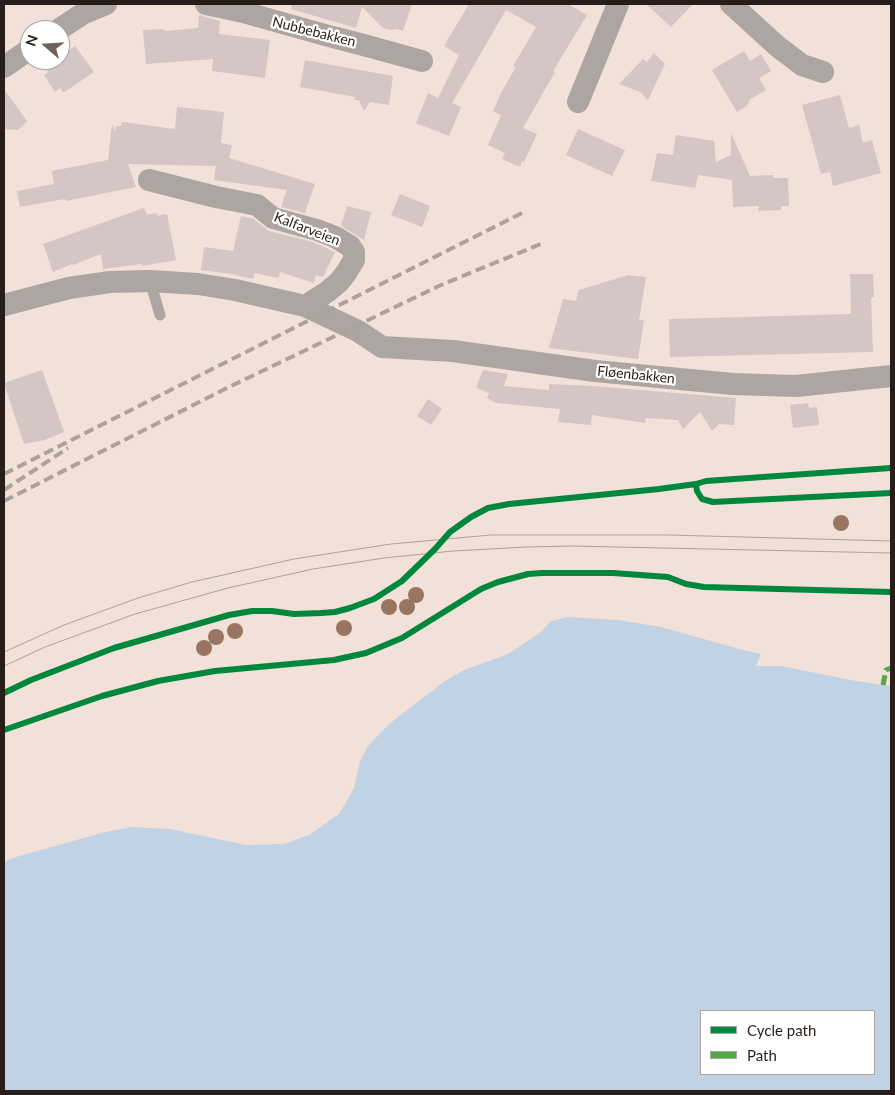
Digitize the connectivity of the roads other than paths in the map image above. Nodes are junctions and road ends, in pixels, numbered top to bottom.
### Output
1 (106, 4) edge
2 (206, 4) edge
3 (618, 4) edge
4 (731, 4) edge
5 (70, 23) edge
6 (20, 56) edge
7 (422, 61) dead end
8 (4, 67) edge
9 (823, 72) dead end
10 (578, 102) dead end
11 (148, 180) dead end
12 (150, 281) junction
13 (4, 305) edge
14 (305, 306) junction
15 (160, 315) dead end
16 (891, 376) edge

1 - 5 street
2 - 7 street, Nubbebakken
3 - 10 street
4 - 9 street
6 - 8 street
11 - 14 street, Kalfarveien
12 - 13 street
12 - 14 street
12 - 15 lane
14 - 16 street, Fløenbakken

